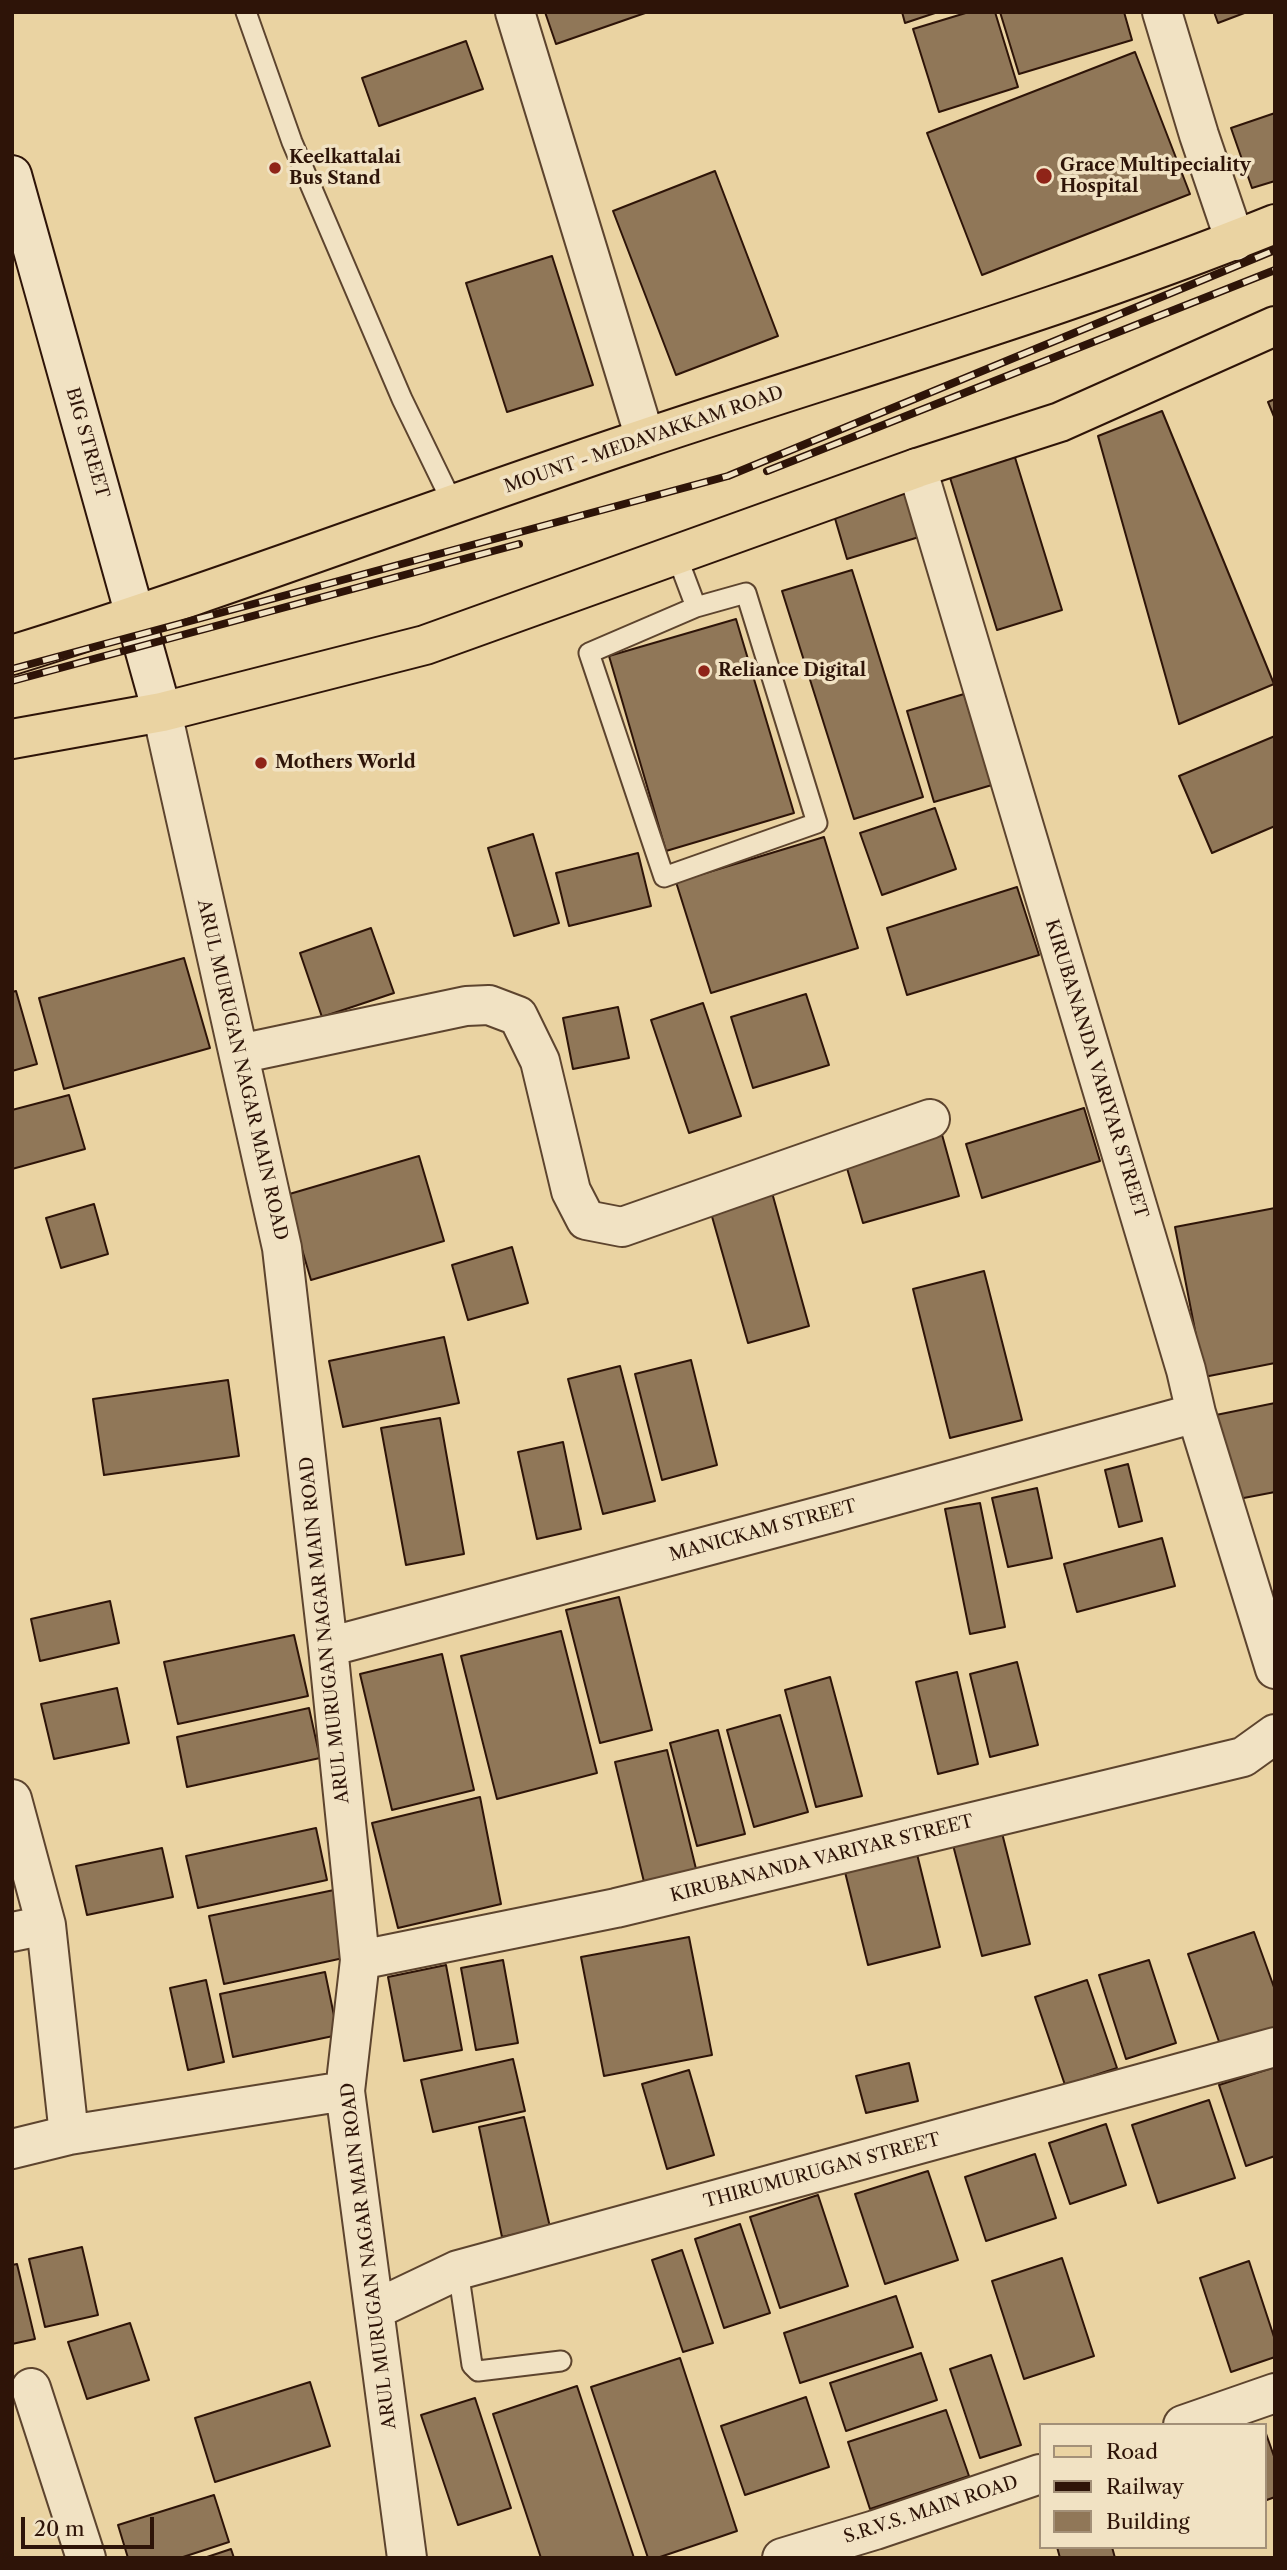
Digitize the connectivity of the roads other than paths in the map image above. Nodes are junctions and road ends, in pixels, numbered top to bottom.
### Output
1 (246, 12) edge
2 (515, 12) edge
3 (1162, 12) edge
4 (14, 189) edge
5 (1275, 225) edge
6 (1235, 241) junction
7 (1275, 326) edge
8 (645, 438) junction
9 (917, 468) junction
10 (453, 504) junction
11 (676, 554) junction
12 (696, 607) junction
13 (136, 617) junction
14 (12, 655) edge
15 (162, 712) junction
16 (12, 739) edge
17 (239, 1054) junction
18 (930, 1119) dead end
19 (1196, 1413) junction
20 (328, 1647) junction
21 (1275, 1669) edge
22 (1275, 1734) edge
23 (12, 1799) edge
24 (29, 1929) edge
25 (360, 1960) junction
26 (1275, 2047) edge
27 (345, 2091) junction
28 (69, 2135) junction
29 (12, 2150) edge
30 (458, 2270) junction
31 (374, 2310) junction
32 (561, 2361) dead end
33 (31, 2388) dead end
34 (1275, 2393) edge
35 (1189, 2423) edge
36 (1038, 2475) edge
37 (879, 2544) edge
38 (86, 2558) edge
39 (407, 2558) edge
40 (782, 2558) edge

1 - 10 lane
2 - 8 street
3 - 6 street
4 - 13 street, BIG STREET
5 - 6 main road, MOUNT - MEDAVAKKAM ROAD
6 - 8 main road, MOUNT - MEDAVAKKAM ROAD
7 - 9 main road
8 - 10 main road, MOUNT - MEDAVAKKAM ROAD
9 - 11 main road
9 - 19 street, KIRUBANANDA VARIYAR STREET
10 - 13 main road, MOUNT - MEDAVAKKAM ROAD
11 - 12 lane
11 - 15 main road
12 - 12 lane
13 - 14 main road, MOUNT - MEDAVAKKAM ROAD
13 - 15 street, BIG STREET
15 - 16 main road
15 - 17 street, ARUL MURUGAN NAGAR MAIN ROAD
17 - 18 street
17 - 20 street, ARUL MURUGAN NAGAR MAIN ROAD
19 - 20 street, MANICKAM STREET
19 - 21 street, KIRUBANANDA VARIYAR STREET
20 - 25 street, ARUL MURUGAN NAGAR MAIN ROAD
22 - 25 street, KIRUBANANDA VARIYAR STREET
23 - 24 street
24 - 28 street
25 - 27 street, ARUL MURUGAN NAGAR MAIN ROAD
26 - 30 street, THIRUMURUGAN STREET
27 - 28 street
27 - 31 street, ARUL MURUGAN NAGAR MAIN ROAD
28 - 29 street
30 - 31 street, THIRUMURUGAN STREET
30 - 32 lane
31 - 39 street, ARUL MURUGAN NAGAR MAIN ROAD
33 - 38 street
34 - 35 street
36 - 37 street, S.R.V.S. MAIN ROAD
37 - 40 street, S.R.V.S. MAIN ROAD

